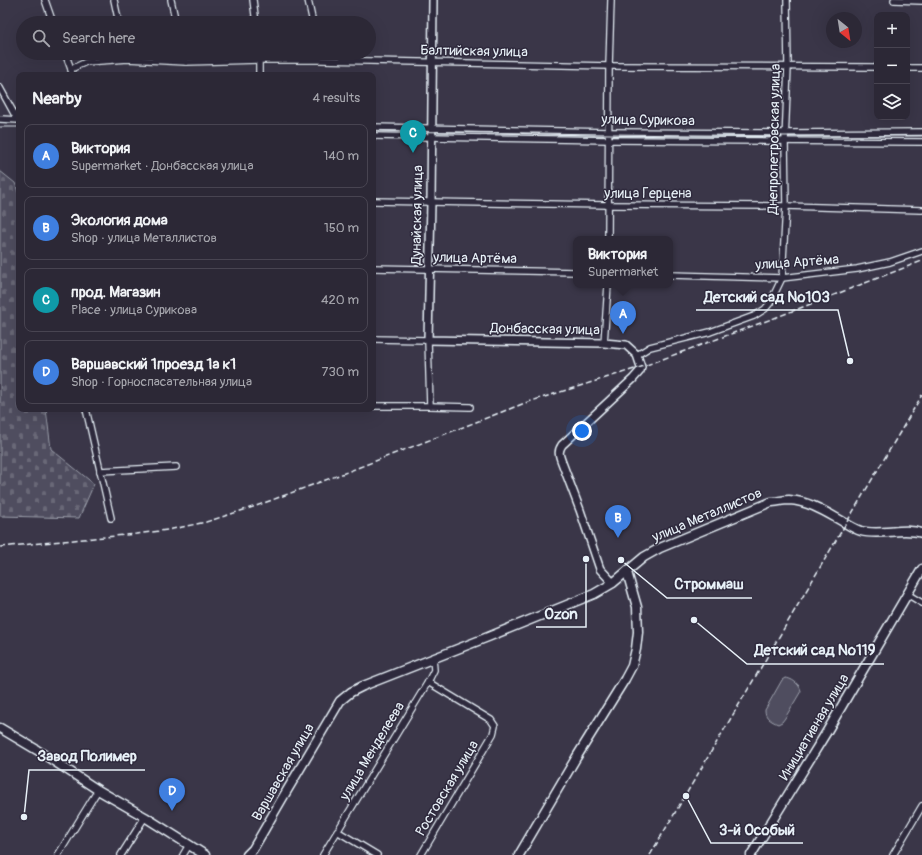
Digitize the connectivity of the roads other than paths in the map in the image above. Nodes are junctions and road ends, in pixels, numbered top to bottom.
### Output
1 (44, 0) edge
2 (114, 0) edge
3 (171, 0) edge
4 (253, 0) edge
5 (308, 0) edge
6 (433, 0) edge
7 (611, 0) edge
8 (787, 0) edge
9 (894, 0) edge
10 (922, 1) edge
11 (51, 16) edge
12 (117, 16) edge
13 (174, 16) edge
14 (255, 16) edge
15 (311, 16) edge
16 (68, 60) edge
17 (100, 60) edge
18 (167, 60) edge
19 (259, 60) junction
20 (321, 60) joint
21 (186, 62) joint
22 (432, 62) junction
23 (609, 66) junction
24 (788, 66) junction
25 (874, 67) edge
26 (910, 68) edge
27 (922, 68) edge
28 (72, 72) edge
29 (259, 72) edge
30 (0, 88) edge
31 (16, 116) edge
32 (0, 119) edge
33 (16, 120) edge
34 (376, 127) edge
35 (431, 128) junction
36 (609, 132) junction
37 (922, 132) edge
38 (785, 133) junction
39 (376, 136) edge
40 (431, 136) junction
41 (609, 140) junction
42 (785, 142) junction
43 (922, 142) edge
44 (376, 201) edge
45 (431, 202) junction
46 (608, 205) junction
47 (786, 206) junction
48 (922, 210) edge
49 (608, 236) edge
50 (922, 251) edge
51 (376, 268) edge
52 (429, 269) junction
53 (573, 272) edge
54 (673, 275) edge
55 (782, 278) junction
56 (608, 288) edge
57 (376, 339) edge
58 (428, 340) junction
59 (604, 343) junction
60 (637, 355) junction
61 (376, 406) edge
62 (430, 406) junction
63 (470, 407) dead end
64 (87, 412) edge
65 (176, 467) dead end
66 (100, 472) junction
67 (111, 518) dead end
68 (922, 533) edge
69 (922, 569) edge
70 (627, 572) junction
71 (613, 583) junction
72 (907, 594) junction
73 (922, 603) edge
74 (433, 658) junction
75 (428, 682) junction
76 (340, 701) joint
77 (0, 728) edge
78 (98, 790) junction
79 (922, 806) edge
80 (145, 817) junction
81 (337, 831) junction
82 (189, 845) junction
83 (58, 855) edge
84 (121, 855) edge
85 (183, 855) edge
86 (205, 855) edge
87 (248, 855) edge
88 (323, 855) edge
89 (377, 855) edge
90 (421, 855) edge
91 (519, 855) edge
92 (751, 855) edge
93 (893, 855) edge

1 - 11 street
2 - 12 street
3 - 13 street
4 - 14 street
5 - 15 street
6 - 22 street, Дунайская улица
7 - 23 street
8 - 24 street, Днепропетровская улица
9 - 10 street
16 - 28 street
17 - 28 street, Балтийская улица
18 - 21 street, Балтийская улица
19 - 20 street, Балтийская улица
19 - 21 street, Балтийская улица
19 - 29 street
20 - 22 street, Балтийская улица
22 - 23 street, Балтийская улица
22 - 35 street, Дунайская улица
23 - 24 street, Балтийская улица
23 - 36 street
24 - 25 street, Балтийская улица
24 - 38 street, Днепропетровская улица
26 - 27 street
30 - 31 street
32 - 33 street
34 - 35 street, улица Сурикова
35 - 36 street, улица Сурикова
35 - 40 street, Дунайская улица
36 - 38 street, улица Сурикова
36 - 41 street
37 - 38 street, улица Сурикова
38 - 42 street, Днепропетровская улица
39 - 40 street, улица Сурикова
40 - 41 street, улица Сурикова
40 - 45 street, Дунайская улица
41 - 42 street, улица Сурикова
41 - 46 street
42 - 43 street, улица Сурикова
42 - 47 street, Днепропетровская улица
44 - 45 street, улица Герцена
45 - 46 street, улица Герцена
45 - 52 street, Дунайская улица
46 - 47 street, улица Герцена
46 - 49 street
47 - 48 street, улица Герцена
47 - 55 street, Днепропетровская улица
50 - 55 street, улица Артёма
51 - 52 street, улица Артёма
52 - 53 street, улица Артёма
52 - 58 street, Дунайская улица
54 - 55 street, улица Артёма
55 - 60 street
56 - 59 street
57 - 58 street, Донбасская улица
58 - 59 street, Донбасская улица
58 - 62 street, Дунайская улица
59 - 60 street, Донбасская улица
60 - 71 street
61 - 62 street
62 - 63 street
64 - 66 street
65 - 66 street
66 - 67 street
68 - 70 main road, улица Металлистов
69 - 72 main road, Инициативная улица
70 - 71 main road, улица Металлистов
70 - 91 main road
71 - 74 main road, улица Металлистов
72 - 73 street
72 - 92 main road, Инициативная улица
74 - 75 street, улица Менделеева
74 - 76 main road, улица Металлистов
75 - 81 street, улица Менделеева
75 - 90 street, Ростовская улица
76 - 87 main road, Варшавская улица
77 - 78 main road
78 - 80 main road
78 - 83 street
79 - 93 street
80 - 82 main road
80 - 84 street
81 - 88 street, улица Менделеева
81 - 89 street
82 - 85 street
82 - 86 main road

